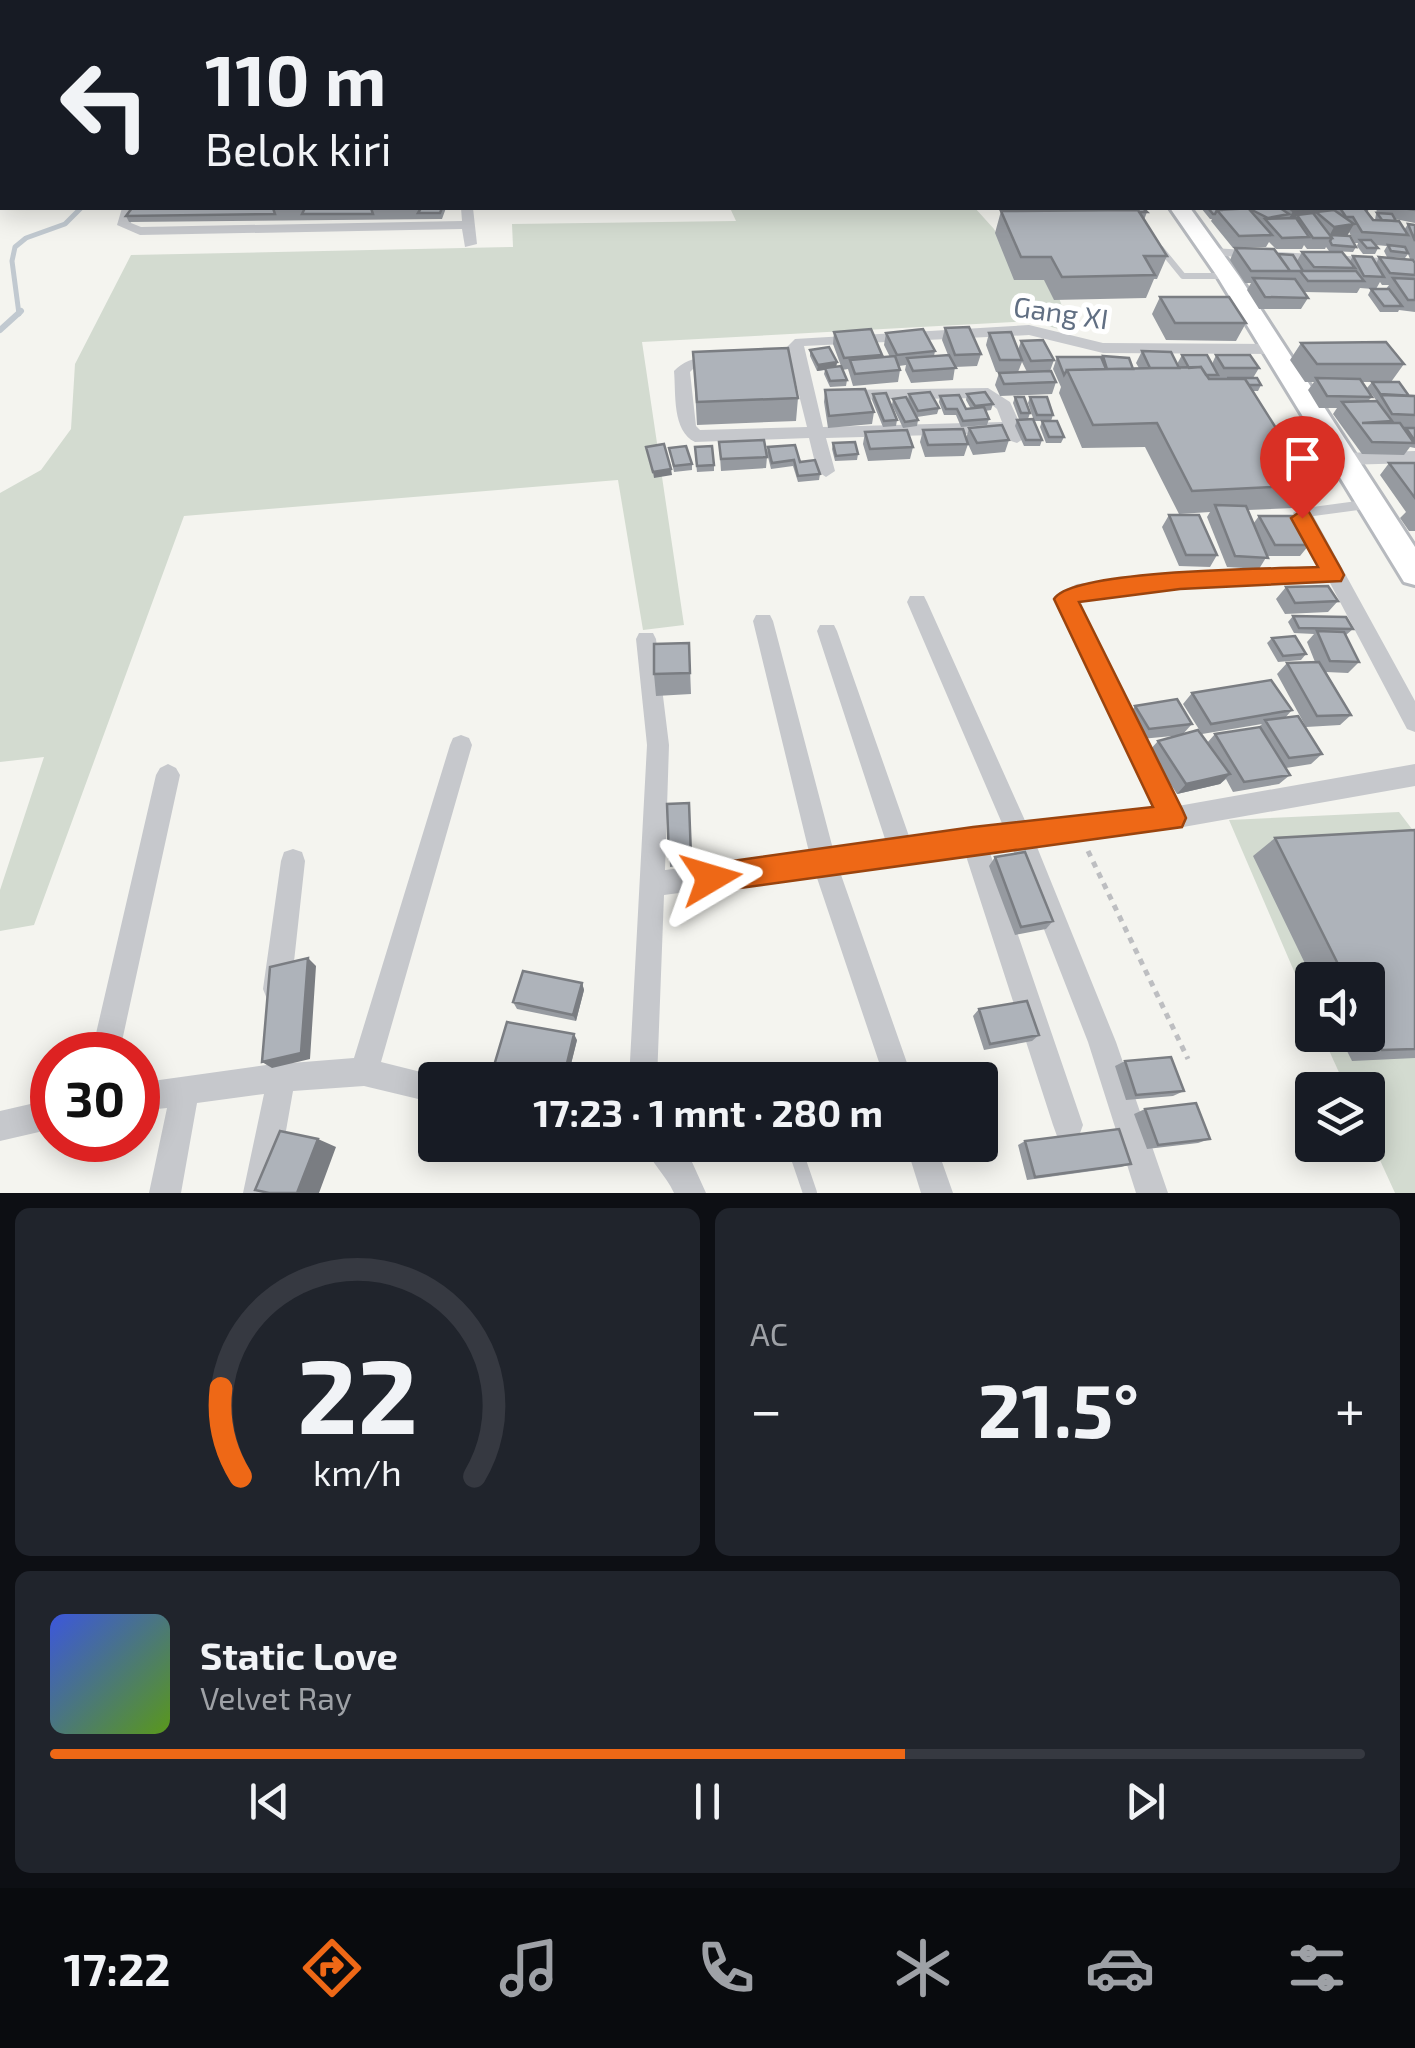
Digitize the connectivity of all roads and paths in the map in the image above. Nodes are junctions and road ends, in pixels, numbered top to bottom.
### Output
1 (128, 210) edge
2 (467, 210) edge
3 (1181, 210) edge
4 (468, 225) junction
5 (1156, 242) edge
6 (470, 244) dead end
7 (1212, 252) junction
8 (1415, 264) edge
9 (1228, 276) junction
10 (1273, 348) junction
11 (730, 361) edge
12 (810, 396) junction
13 (818, 435) junction
14 (1415, 458) edge
15 (1342, 459) junction
16 (826, 471) dead end
17 (1370, 504) junction
18 (1302, 514) joint
19 (1415, 573) edge
20 (1333, 575) junction
21 (917, 602) dead end
22 (763, 621) dead end
23 (827, 631) dead end
24 (646, 639) dead end
25 (1415, 722) edge
26 (461, 745) dead end
27 (1415, 775) edge
28 (168, 776) dead end
29 (1172, 818) junction
30 (1077, 829) junction
31 (1019, 835) junction
32 (973, 840) junction
33 (901, 850) junction
34 (824, 860) junction
35 (293, 862) dead end
36 (652, 884) junction
37 (273, 1020) edge
38 (110, 1032) edge
39 (1188, 1059) dead end
40 (644, 1062) edge
41 (892, 1062) edge
42 (364, 1072) junction
43 (272, 1073) junction
44 (418, 1084) edge
45 (184, 1089) junction
46 (160, 1093) edge
47 (30, 1119) edge
48 (1068, 1124) dead end
49 (0, 1126) edge
50 (676, 1162) edge
51 (799, 1162) edge
52 (927, 1162) edge
53 (165, 1193) edge
54 (259, 1193) edge
55 (690, 1193) edge
56 (810, 1193) edge
57 (937, 1193) edge
58 (1152, 1193) edge

1 - 4 street
2 - 4 street
3 - 7 main road
4 - 6 street
5 - 9 lane
7 - 8 street
7 - 9 main road
9 - 10 main road
10 - 12 street, Gang XI
10 - 15 main road
11 - 13 street
12 - 13 street, Gang XI
12 - 13 street
13 - 16 street, Gang XI
14 - 15 street
15 - 17 main road
17 - 18 lane
17 - 19 main road
18 - 20 street
20 - 25 street
20 - 29 street
21 - 31 street
22 - 34 street
23 - 33 street
24 - 36 street
26 - 42 street
27 - 29 street
28 - 38 street
29 - 30 street
30 - 31 street
30 - 39 path
31 - 32 street
31 - 58 street
32 - 33 street
32 - 48 street
33 - 34 street
34 - 36 street
34 - 41 street
35 - 37 street
36 - 40 street
42 - 43 street
42 - 44 street
43 - 45 street
43 - 54 street
45 - 46 street
45 - 53 street
47 - 49 street
50 - 55 street
51 - 56 lane
52 - 57 street

